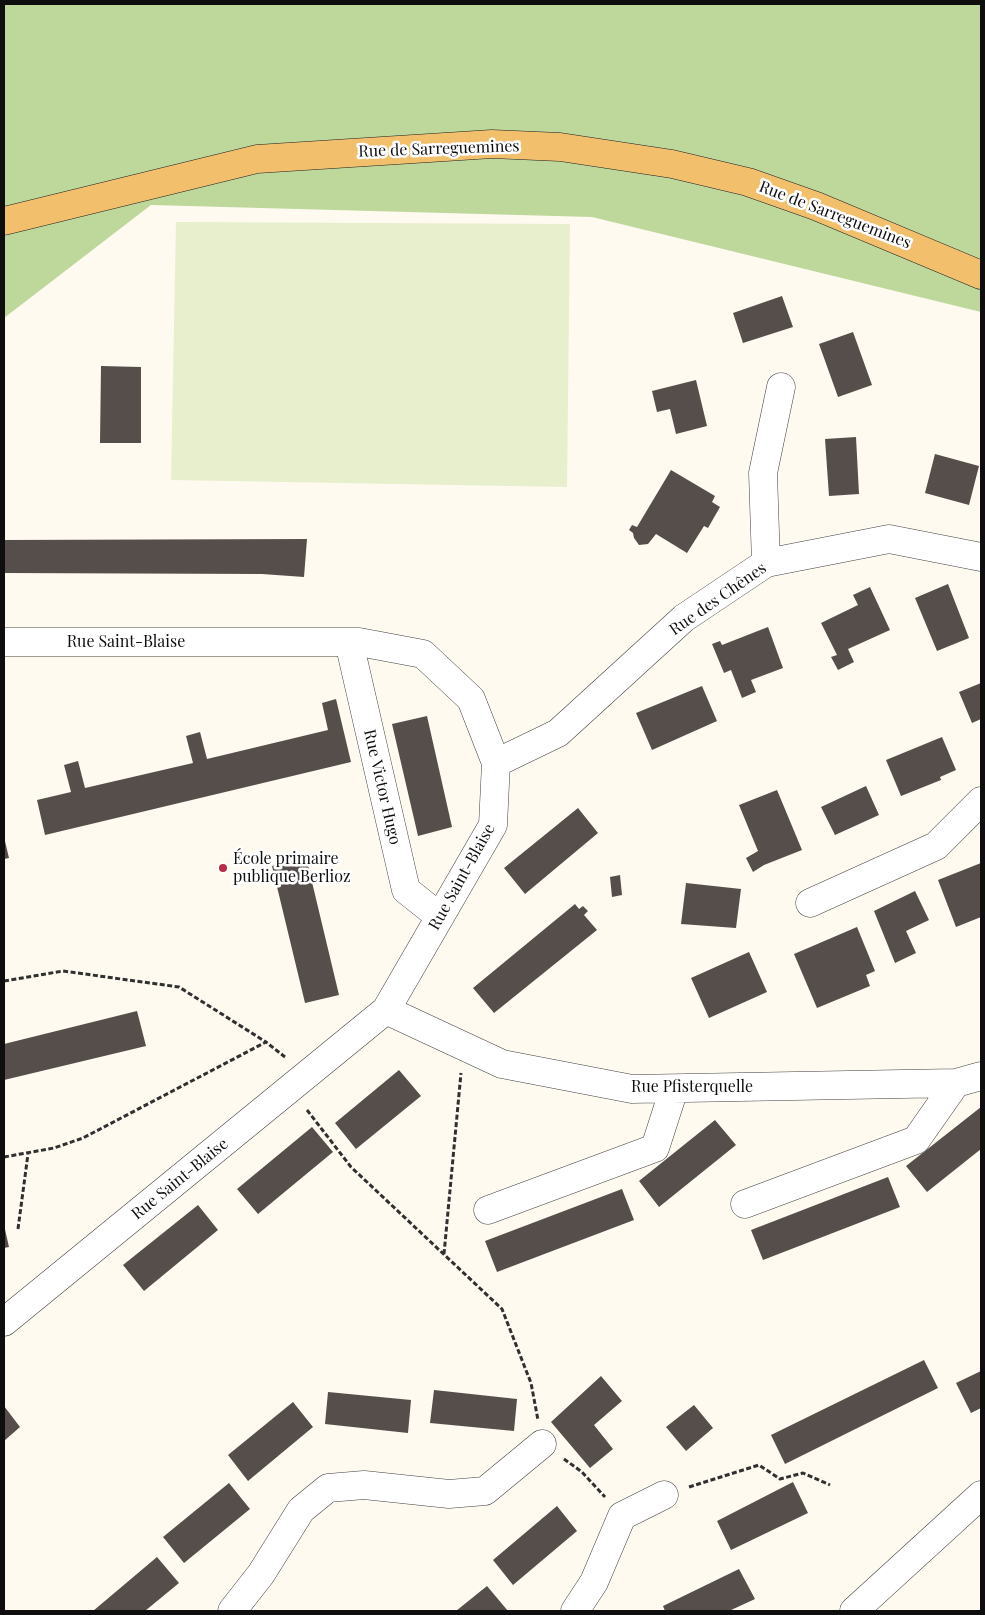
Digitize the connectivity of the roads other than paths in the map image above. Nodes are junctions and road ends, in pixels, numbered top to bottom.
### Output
1 (4, 221) edge
2 (981, 275) edge
3 (781, 388) dead end
4 (981, 557) edge
5 (766, 563) junction
6 (4, 642) edge
7 (349, 642) junction
8 (496, 763) junction
9 (981, 801) edge
10 (810, 903) dead end
11 (440, 917) junction
12 (386, 1010) junction
13 (969, 1079) edge
14 (674, 1089) junction
15 (745, 1204) dead end
16 (488, 1210) dead end
17 (4, 1322) edge
18 (542, 1444) road end
19 (981, 1495) edge
20 (664, 1496) road end
21 (232, 1611) edge
22 (575, 1611) edge
23 (854, 1611) edge

1 - 2 main road, Rue de Sarreguemines
3 - 5 street
4 - 5 street, Rue des Chênes
5 - 8 street, Rue des Chênes
6 - 7 street, Rue Saint-Blaise
7 - 8 street, Rue Saint-Blaise
7 - 11 street, Rue Victor Hugo
8 - 11 street, Rue Saint-Blaise
9 - 10 street
11 - 12 street, Rue Saint-Blaise
12 - 14 street, Rue Pfisterquelle
12 - 17 street, Rue Saint-Blaise
13 - 14 street, Rue Pfisterquelle
13 - 15 street
14 - 16 street
18 - 21 street
19 - 23 street
20 - 22 street

